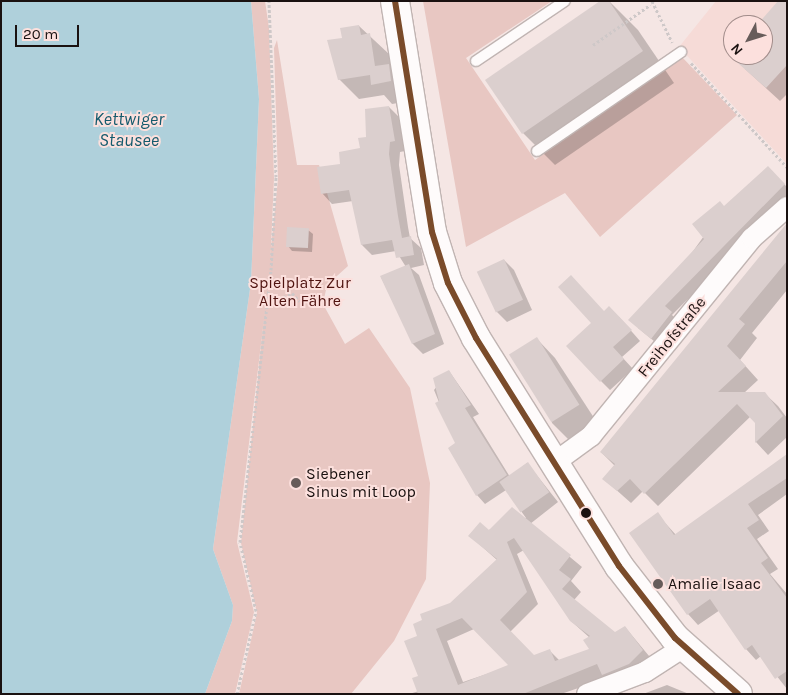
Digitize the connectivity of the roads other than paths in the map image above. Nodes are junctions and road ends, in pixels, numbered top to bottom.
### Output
1 (395, 1) edge
2 (565, 1) edge
3 (681, 52) road end
4 (476, 62) dead end
5 (537, 151) dead end
6 (787, 207) edge
7 (554, 463) junction
8 (684, 647) junction
9 (587, 694) edge
10 (738, 694) edge

1 - 7 main road
2 - 4 lane
3 - 5 lane
6 - 7 street, Freihofstraße
7 - 8 main road
8 - 9 street
8 - 10 main road

